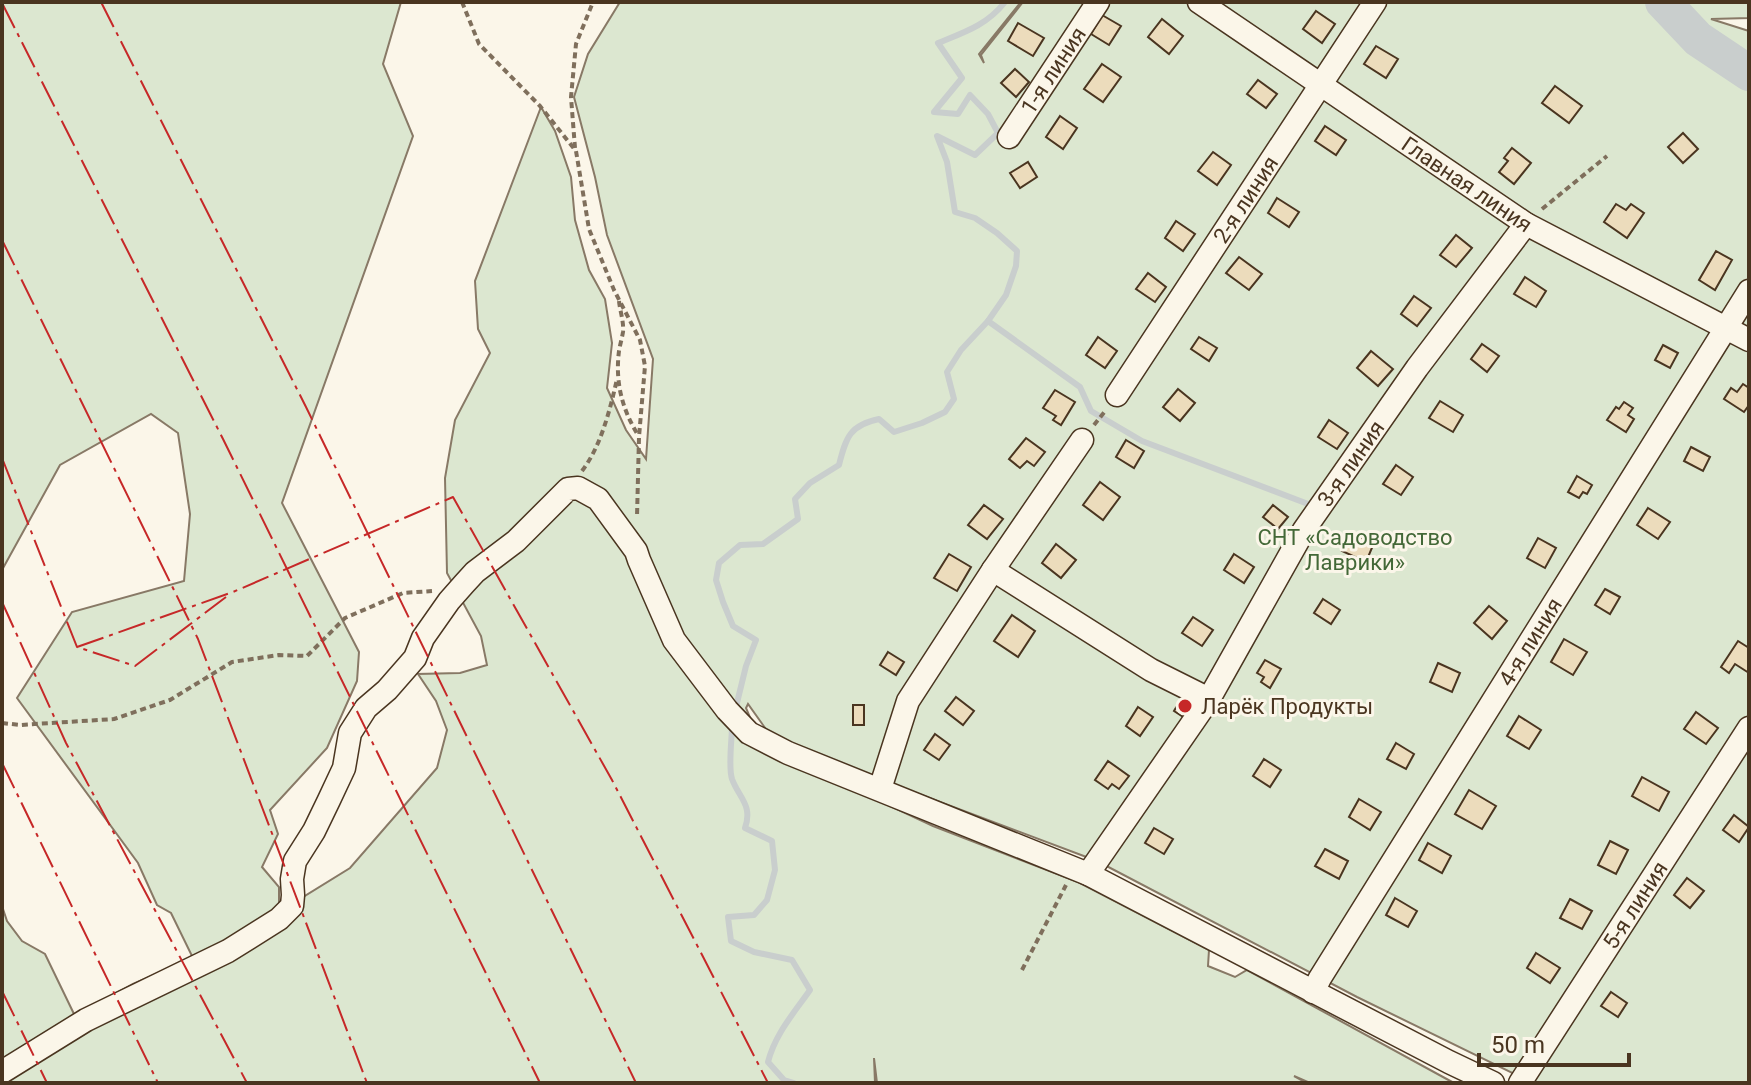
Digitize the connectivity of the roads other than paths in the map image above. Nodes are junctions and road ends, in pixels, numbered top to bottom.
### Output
1 (1098, 2) edge
2 (1199, 2) edge
3 (1375, 2) edge
4 (1321, 83) junction
5 (1009, 137) dead end
6 (1526, 224) junction
7 (1749, 291) edge
8 (1726, 329) junction
9 (1749, 340) edge
10 (1110, 404) road end
11 (1082, 440) dead end
12 (993, 570) junction
13 (1209, 699) junction
14 (1749, 728) edge
15 (880, 789) junction
16 (1082, 872) junction
17 (1313, 992) junction
18 (2, 1072) edge
19 (1493, 1083) edge
20 (1520, 1083) edge

1 - 5 street, 1-я линия
2 - 4 street, Главная линия
3 - 4 street, 2-я линия
4 - 6 street, Главная линия
4 - 10 street, 2-я линия
6 - 8 street, Главная линия
6 - 13 street, 3-я линия
7 - 8 street, 4-я линия
8 - 9 street, Главная линия
8 - 17 street, 4-я линия
11 - 12 street
12 - 13 street
12 - 15 street
13 - 16 street, 3-я линия
14 - 20 street, 5-я линия
15 - 16 street
15 - 18 street
16 - 17 street
17 - 19 street

